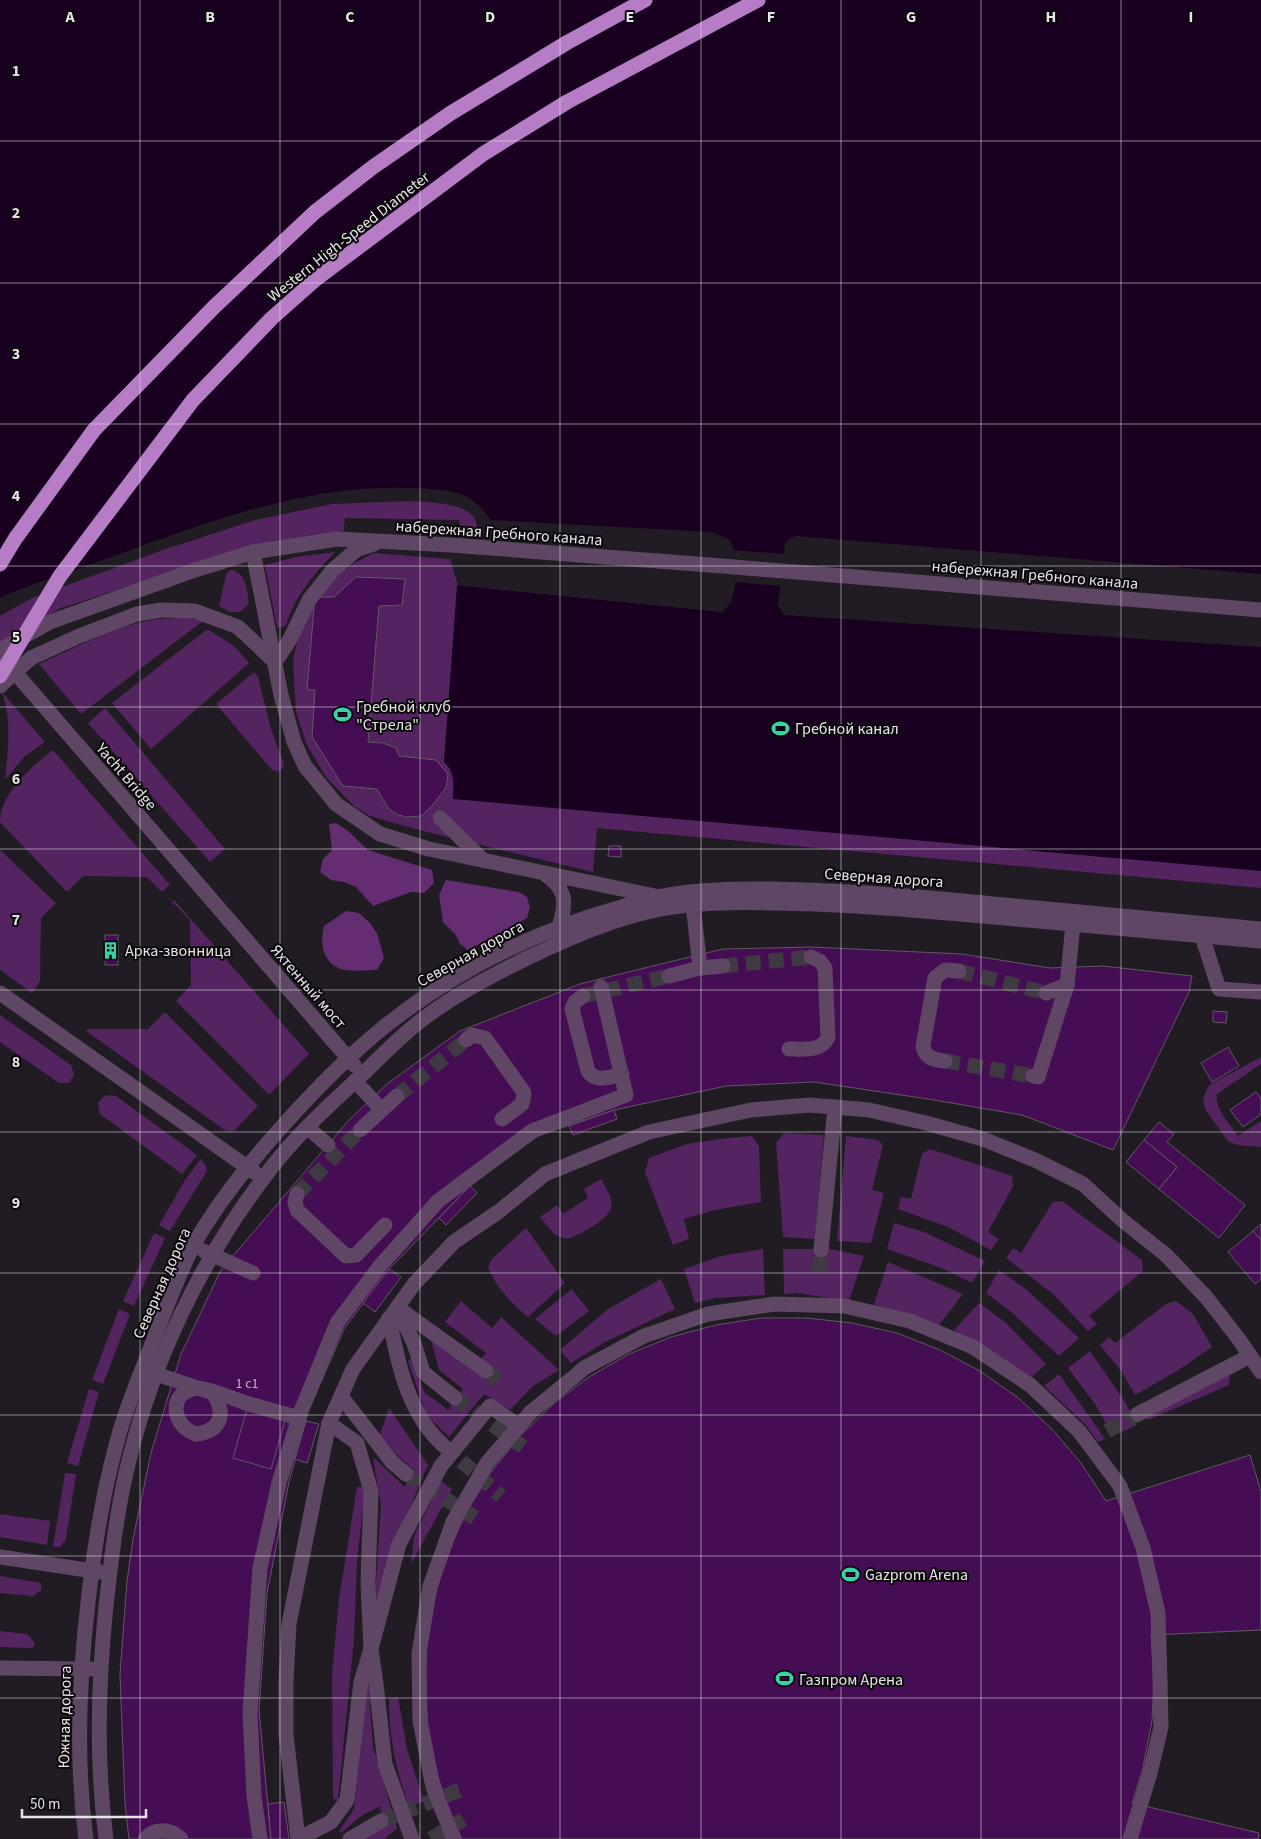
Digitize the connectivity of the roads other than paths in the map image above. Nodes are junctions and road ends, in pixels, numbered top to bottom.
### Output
1 (645, 0) edge
2 (758, 0) edge
3 (381, 541) junction
4 (253, 552) junction
5 (0, 564) edge
6 (1261, 610) edge
7 (0, 650) edge
8 (0, 655) edge
9 (275, 662) junction
10 (0, 676) edge
11 (0, 686) edge
12 (440, 818) dead end
13 (484, 861) junction
14 (544, 873) junction
15 (661, 903) junction
16 (693, 904) junction
17 (229, 920) joint
18 (1074, 924) junction
19 (1261, 929) edge
20 (562, 933) junction
21 (1202, 936) junction
22 (1261, 942) edge
23 (811, 957) dead end
24 (723, 966) tunnel mouth
25 (700, 968) junction
26 (955, 970) tunnel mouth
27 (669, 976) tunnel mouth
28 (1067, 985) junction
29 (601, 986) dead end
30 (1261, 992) edge
31 (0, 993) edge
32 (1046, 993) tunnel mouth
33 (582, 996) dead end
34 (467, 1038) dead end
35 (789, 1049) dead end
36 (348, 1058) junction
37 (940, 1060) tunnel mouth
38 (622, 1074) junction
39 (1033, 1076) dead end
40 (358, 1078) junction
41 (397, 1096) tunnel mouth
42 (835, 1107) junction
43 (381, 1109) junction
44 (502, 1118) dead end
45 (308, 1128) junction
46 (360, 1130) tunnel mouth
47 (328, 1145) dead end
48 (247, 1167) junction
49 (263, 1179) junction
50 (296, 1194) dead end
51 (385, 1225) dead end
52 (194, 1246) junction
53 (821, 1250) tunnel mouth
54 (212, 1255) junction
55 (253, 1273) dead end
56 (393, 1313) junction
57 (1250, 1356) junction
58 (486, 1371) tunnel mouth
59 (149, 1372) junction
60 (1261, 1372) edge
61 (341, 1396) junction
62 (455, 1398) tunnel mouth
63 (1138, 1414) tunnel mouth
64 (298, 1418) junction
65 (329, 1423) junction
66 (519, 1426) junction
67 (444, 1446) tunnel mouth
68 (406, 1474) tunnel mouth
69 (0, 1557) edge
70 (91, 1571) junction
71 (110, 1573) junction
72 (85, 1624) joint
73 (371, 1650) junction
74 (0, 1668) edge
75 (81, 1669) junction
76 (101, 1669) junction
77 (381, 1822) tunnel mouth
78 (86, 1839) edge
79 (106, 1839) edge
80 (145, 1839) edge
81 (181, 1839) edge
82 (260, 1839) edge
83 (298, 1839) edge
84 (350, 1839) edge
85 (412, 1839) edge
86 (454, 1839) edge
87 (1130, 1839) edge

1 - 5 highway, Western High-Speed Diameter
2 - 10 highway, Western High-Speed Diameter, bridge
3 - 4 street
3 - 6 street, набережная Гребного канала
3 - 9 street, набережная Гребного канала
4 - 7 street
4 - 9 street
8 - 17 street, Yacht Bridge, bridge
9 - 11 street
9 - 13 street
12 - 13 street
13 - 14 street
14 - 15 street
14 - 20 street
15 - 16 street, Северная дорога
15 - 19 street, Северная дорога
15 - 20 street, Северная дорога
16 - 18 street, Северная дорога
16 - 25 street
17 - 36 street, Яхтенный мост
18 - 21 street, Северная дорога
18 - 28 street
20 - 36 street, Северная дорога
20 - 40 street, Северная дорога
21 - 22 street, Северная дорога
21 - 30 street
23 - 35 street
24 - 25 street
25 - 27 street
26 - 37 street
28 - 32 street
28 - 39 street
29 - 38 street
31 - 48 street
33 - 38 street
34 - 44 street
36 - 40 street, Яхтенный мост
36 - 48 street, Северная дорога
38 - 64 street
40 - 43 street, Яхтенный мост
40 - 45 street, Северная дорога
41 - 43 street
42 - 53 street
42 - 56 street
42 - 57 street
43 - 46 street
45 - 47 street
45 - 49 street, Северная дорога
48 - 49 street
48 - 52 street, Северная дорога
49 - 54 street, Северная дорога
50 - 51 street
52 - 54 street
52 - 59 street, Северная дорога
54 - 55 street
54 - 59 street, Северная дорога
56 - 58 street
56 - 61 street
56 - 62 street
56 - 67 street
57 - 60 street
57 - 63 street
59 - 64 street, bridge
59 - 70 street, Северная дорога
59 - 71 street, Северная дорога
61 - 65 street
61 - 68 street
64 - 82 street
65 - 73 street
65 - 83 street
66 - 73 street
66 - 86 street
66 - 87 street
69 - 70 street
70 - 71 street
70 - 72 street, Северная дорога
71 - 76 street, Северная дорога
72 - 75 street, Южная дорога
73 - 83 street
73 - 85 street
74 - 75 street
75 - 76 street
75 - 78 street, Южная дорога
76 - 79 street
77 - 84 street
80 - 81 street

